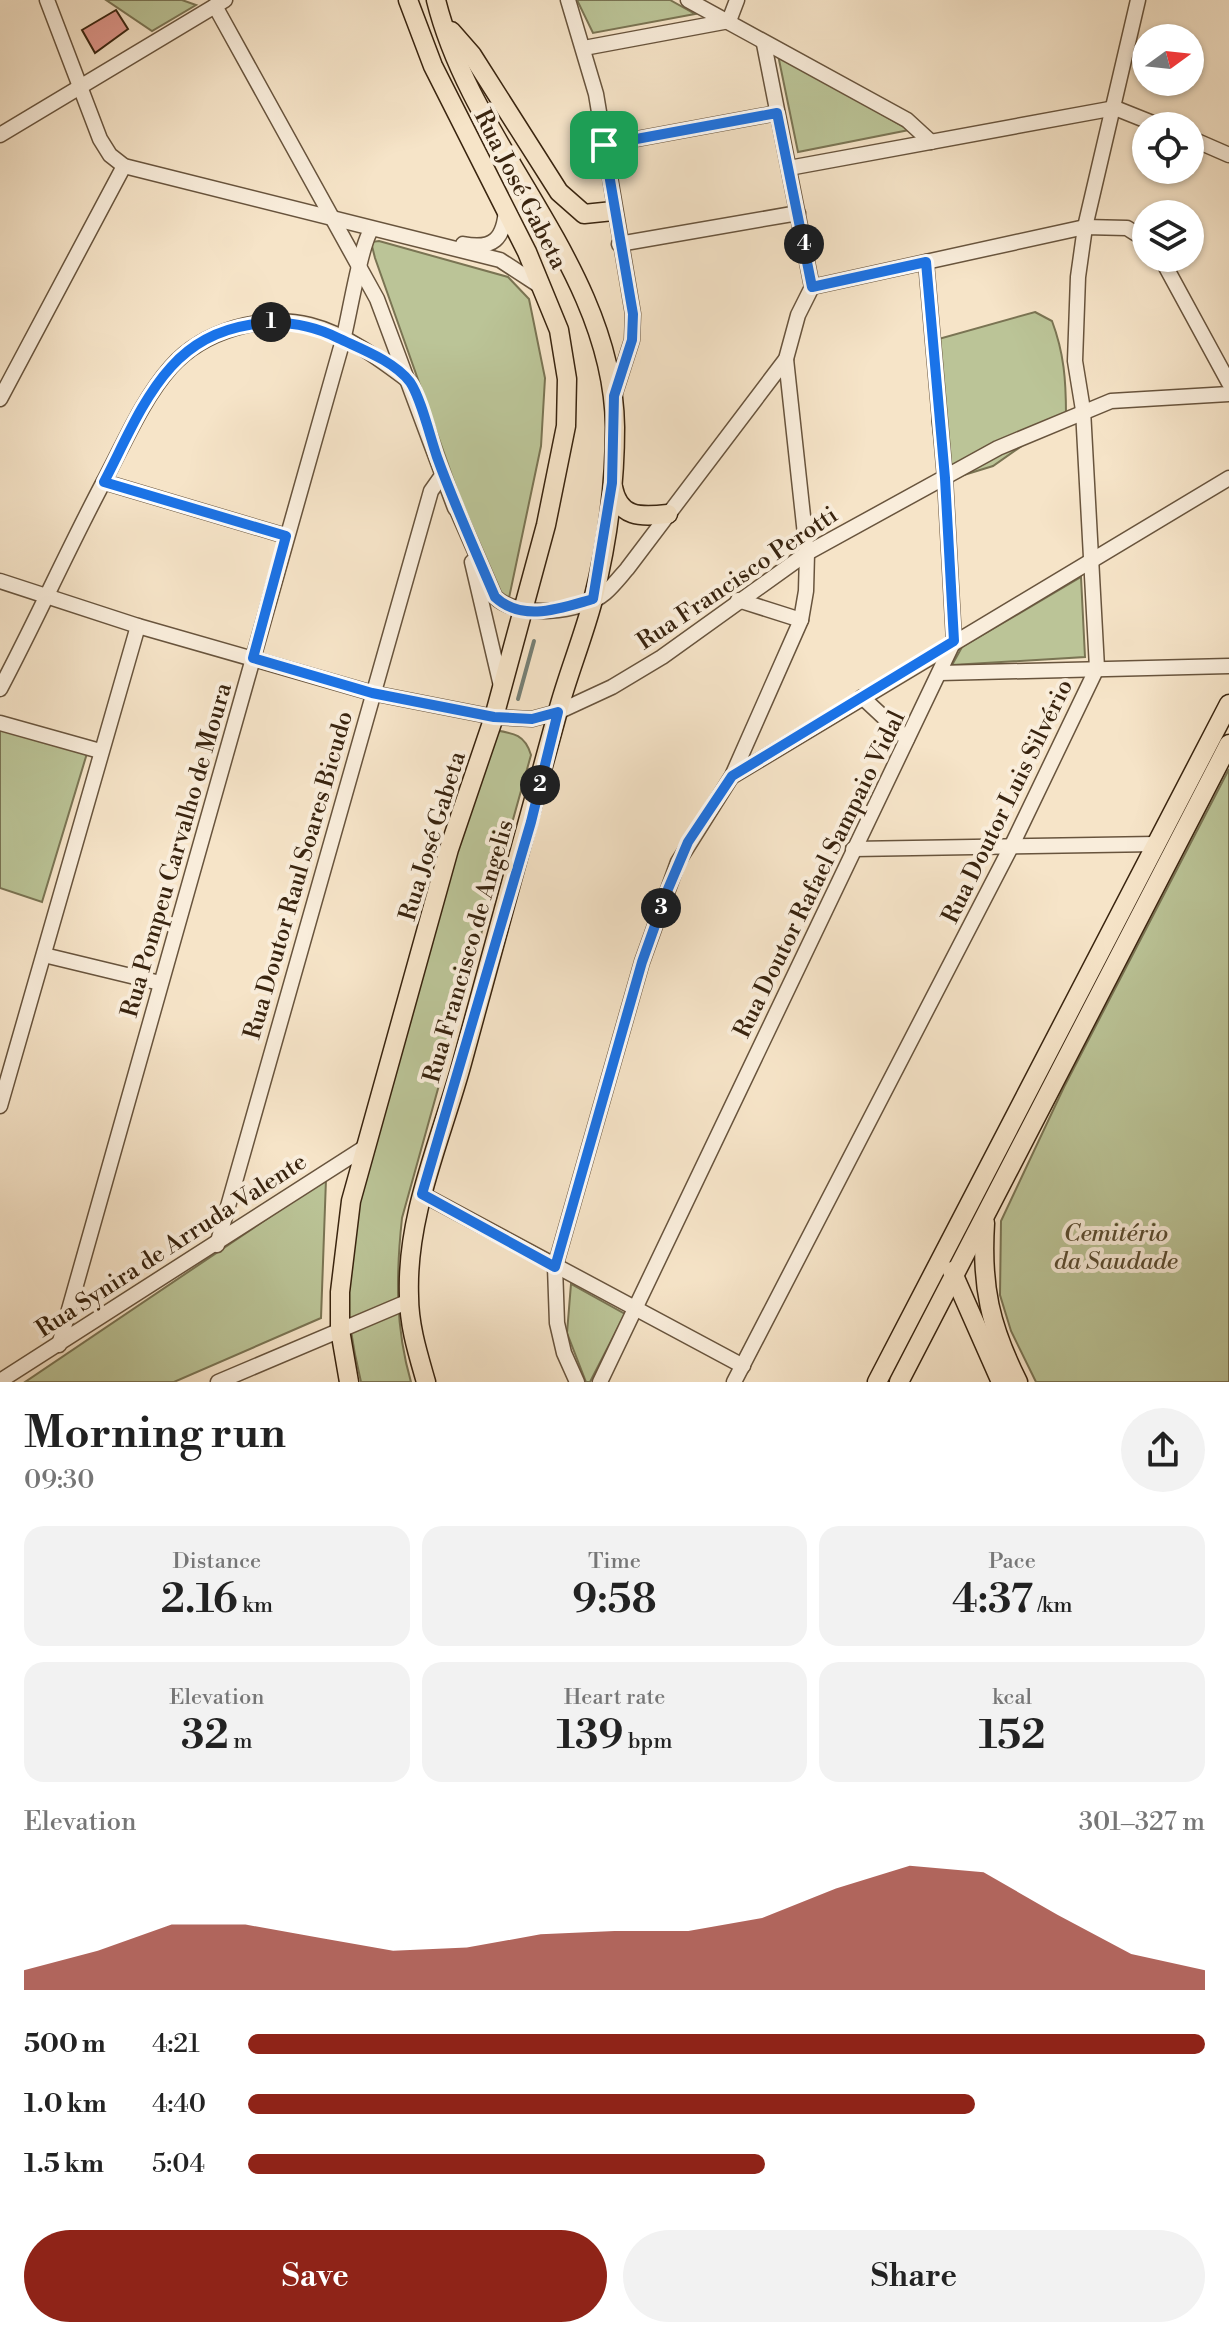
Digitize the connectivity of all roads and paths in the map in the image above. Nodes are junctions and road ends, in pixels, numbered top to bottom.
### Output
1 (47, 0) edge
2 (198, 0) edge
3 (408, 0) edge
4 (436, 0) edge
5 (568, 0) edge
6 (688, 0) edge
7 (737, 0) edge
8 (1138, 0) edge
9 (220, 3) edge
10 (441, 20) junction
11 (729, 21) junction
12 (764, 44) junction
13 (584, 48) junction
14 (80, 87) junction
15 (1115, 108) junction
16 (777, 113) junction
17 (1132, 115) edge
18 (0, 135) edge
19 (931, 142) junction
20 (1204, 144) edge
21 (604, 145) junction
22 (1229, 155) edge
23 (124, 166) junction
24 (789, 168) junction
25 (506, 209) junction
26 (613, 211) junction
27 (798, 213) junction
28 (332, 218) junction
29 (1085, 227) junction
30 (372, 229) junction
31 (1132, 231) edge
32 (419, 238) junction
33 (619, 244) junction
34 (926, 262) junction
35 (360, 268) junction
36 (1169, 272) edge
37 (812, 287) junction
38 (544, 288) junction
39 (343, 340) junction
40 (786, 359) junction
41 (410, 382) junction
42 (1229, 383) edge
43 (1229, 394) edge
44 (614, 396) junction
45 (0, 399) edge
46 (1083, 410) junction
47 (443, 474) junction
48 (945, 478) junction
49 (1229, 478) edge
50 (104, 482) junction
51 (612, 483) junction
52 (453, 501) junction
53 (668, 514) junction
54 (286, 536) junction
55 (807, 553) junction
56 (1090, 559) junction
57 (0, 581) edge
58 (48, 596) junction
59 (593, 599) junction
60 (738, 600) junction
61 (524, 610) junction
62 (801, 620) junction
63 (138, 626) junction
64 (954, 641) junction
65 (253, 658) junction
66 (1229, 666) edge
67 (1097, 668) junction
68 (940, 673) junction
69 (0, 689) edge
70 (502, 690) junction
71 (372, 693) junction
72 (862, 697) junction
73 (1229, 704) edge
74 (558, 712) junction
75 (494, 717) junction
76 (0, 723) edge
77 (907, 739) junction
78 (1229, 744) edge
79 (100, 751) junction
80 (732, 776) junction
81 (1156, 844) junction
82 (1012, 845) junction
83 (853, 849) junction
84 (44, 955) junction
85 (160, 983) junction
86 (4, 1078) edge
87 (0, 1106) edge
88 (367, 1146) junction
89 (422, 1194) junction
90 (986, 1215) junction
91 (217, 1245) junction
92 (947, 1247) junction
93 (555, 1267) junction
94 (953, 1278) junction
95 (409, 1301) junction
96 (637, 1311) junction
97 (340, 1330) junction
98 (59, 1345) junction
99 (743, 1366) junction
100 (0, 1381) edge
101 (218, 1382) edge
102 (349, 1382) edge
103 (426, 1382) edge
104 (577, 1382) edge
105 (600, 1382) edge
106 (734, 1382) edge
107 (877, 1382) edge
108 (899, 1382) edge
109 (1001, 1382) edge
110 (1018, 1382) edge

1 - 14 street
2 - 9 street
3 - 25 main road, Rua José Gabeta
4 - 10 main road, Rua Francisco de Angelis
5 - 13 street
6 - 11 street
7 - 11 street
8 - 15 street, Rua Doutor Luis Silvério
9 - 14 street
9 - 28 street
10 - 26 main road
10 - 44 main road, Rua Francisco de Angelis
11 - 12 street
11 - 13 street
12 - 16 street
12 - 19 street
13 - 21 street
14 - 18 street
14 - 23 street
15 - 17 street
15 - 19 street
15 - 29 street, Rua Doutor Luis Silvério
16 - 21 street
16 - 24 street
19 - 24 street
20 - 22 street
21 - 26 street
23 - 28 street
23 - 45 street
24 - 27 street
25 - 32 street
25 - 38 main road, Rua José Gabeta
26 - 33 street
27 - 33 street
27 - 37 street
28 - 30 street
28 - 35 street
29 - 31 street
29 - 34 street
29 - 46 street, Rua Doutor Luis Silvério
30 - 32 street
30 - 35 street, Rua Pompeu Carvalho de Moura
32 - 38 street
33 - 44 street
34 - 37 street
34 - 48 street, Rua Doutor Rafael Sampaio Vidal
35 - 39 street, Rua Pompeu Carvalho de Moura
35 - 41 street
36 - 42 street
37 - 40 street
38 - 61 main road, Rua José Gabeta
39 - 41 street
39 - 50 street
39 - 54 street, Rua Pompeu Carvalho de Moura
40 - 53 street
40 - 55 street
41 - 47 street
43 - 46 street, Rua Francisco Perotti
44 - 51 main road, Rua Francisco de Angelis
46 - 48 street, Rua Francisco Perotti
46 - 56 street, Rua Doutor Luis Silvério
47 - 52 street
47 - 71 street, Rua Doutor Raul Soares Bicudo
48 - 55 street, Rua Francisco Perotti
48 - 64 street, Rua Doutor Rafael Sampaio Vidal
49 - 56 street
50 - 54 street
50 - 58 street
51 - 53 main road
51 - 59 main road, Rua Francisco de Angelis
52 - 61 street
52 - 70 street
53 - 59 street
54 - 65 street, Rua Pompeu Carvalho de Moura
55 - 60 street, Rua Francisco Perotti
55 - 62 street
56 - 64 street
56 - 67 street, Rua Doutor Luis Silvério
57 - 58 street, Rua Francisco Perotti
58 - 63 street, Rua Francisco Perotti
58 - 69 street
59 - 61 street
59 - 74 main road, Rua Francisco de Angelis
60 - 62 street
60 - 74 street, Rua Francisco Perotti
61 - 70 main road, Rua José Gabeta
62 - 80 street
63 - 65 street, Rua Francisco Perotti
63 - 79 street
64 - 68 street, Rua Doutor Rafael Sampaio Vidal
64 - 72 street
65 - 71 street, Rua Francisco Perotti
65 - 85 street, Rua Pompeu Carvalho de Moura
66 - 67 street
67 - 68 street
67 - 82 street, Rua Doutor Luis Silvério
68 - 77 street, Rua Doutor Rafael Sampaio Vidal
70 - 75 main road, Rua José Gabeta
71 - 75 street, Rua Francisco Perotti
71 - 91 street, Rua Doutor Raul Soares Bicudo
72 - 77 street
72 - 80 street
73 - 81 main road
74 - 75 street, Rua Francisco Perotti
74 - 89 main road, Rua Francisco de Angelis
75 - 88 main road, Rua José Gabeta
76 - 79 street
77 - 83 street, Rua Doutor Rafael Sampaio Vidal
78 - 90 main road
79 - 84 street
80 - 93 street
81 - 82 street
81 - 92 main road
82 - 83 street
82 - 99 street, Rua Doutor Luis Silvério
83 - 96 street, Rua Doutor Rafael Sampaio Vidal
84 - 85 street
84 - 86 street
85 - 98 street, Rua Pompeu Carvalho de Moura
86 - 87 street
88 - 91 street, Rua Synira de Arruda Valente
88 - 97 main road, Rua José Gabeta
89 - 93 street
89 - 95 main road, Rua Francisco de Angelis
90 - 94 main road
90 - 110 main road
91 - 98 street, Rua Synira de Arruda Valente
92 - 94 main road
92 - 107 main road
93 - 96 street
93 - 104 street
94 - 108 main road
94 - 109 main road
95 - 97 street
95 - 103 main road, Rua Francisco de Angelis
96 - 99 street
96 - 105 street, Rua Doutor Rafael Sampaio Vidal
97 - 101 street
97 - 102 main road, Rua José Gabeta
98 - 100 street, Rua Synira de Arruda Valente
99 - 106 street, Rua Doutor Luis Silvério

